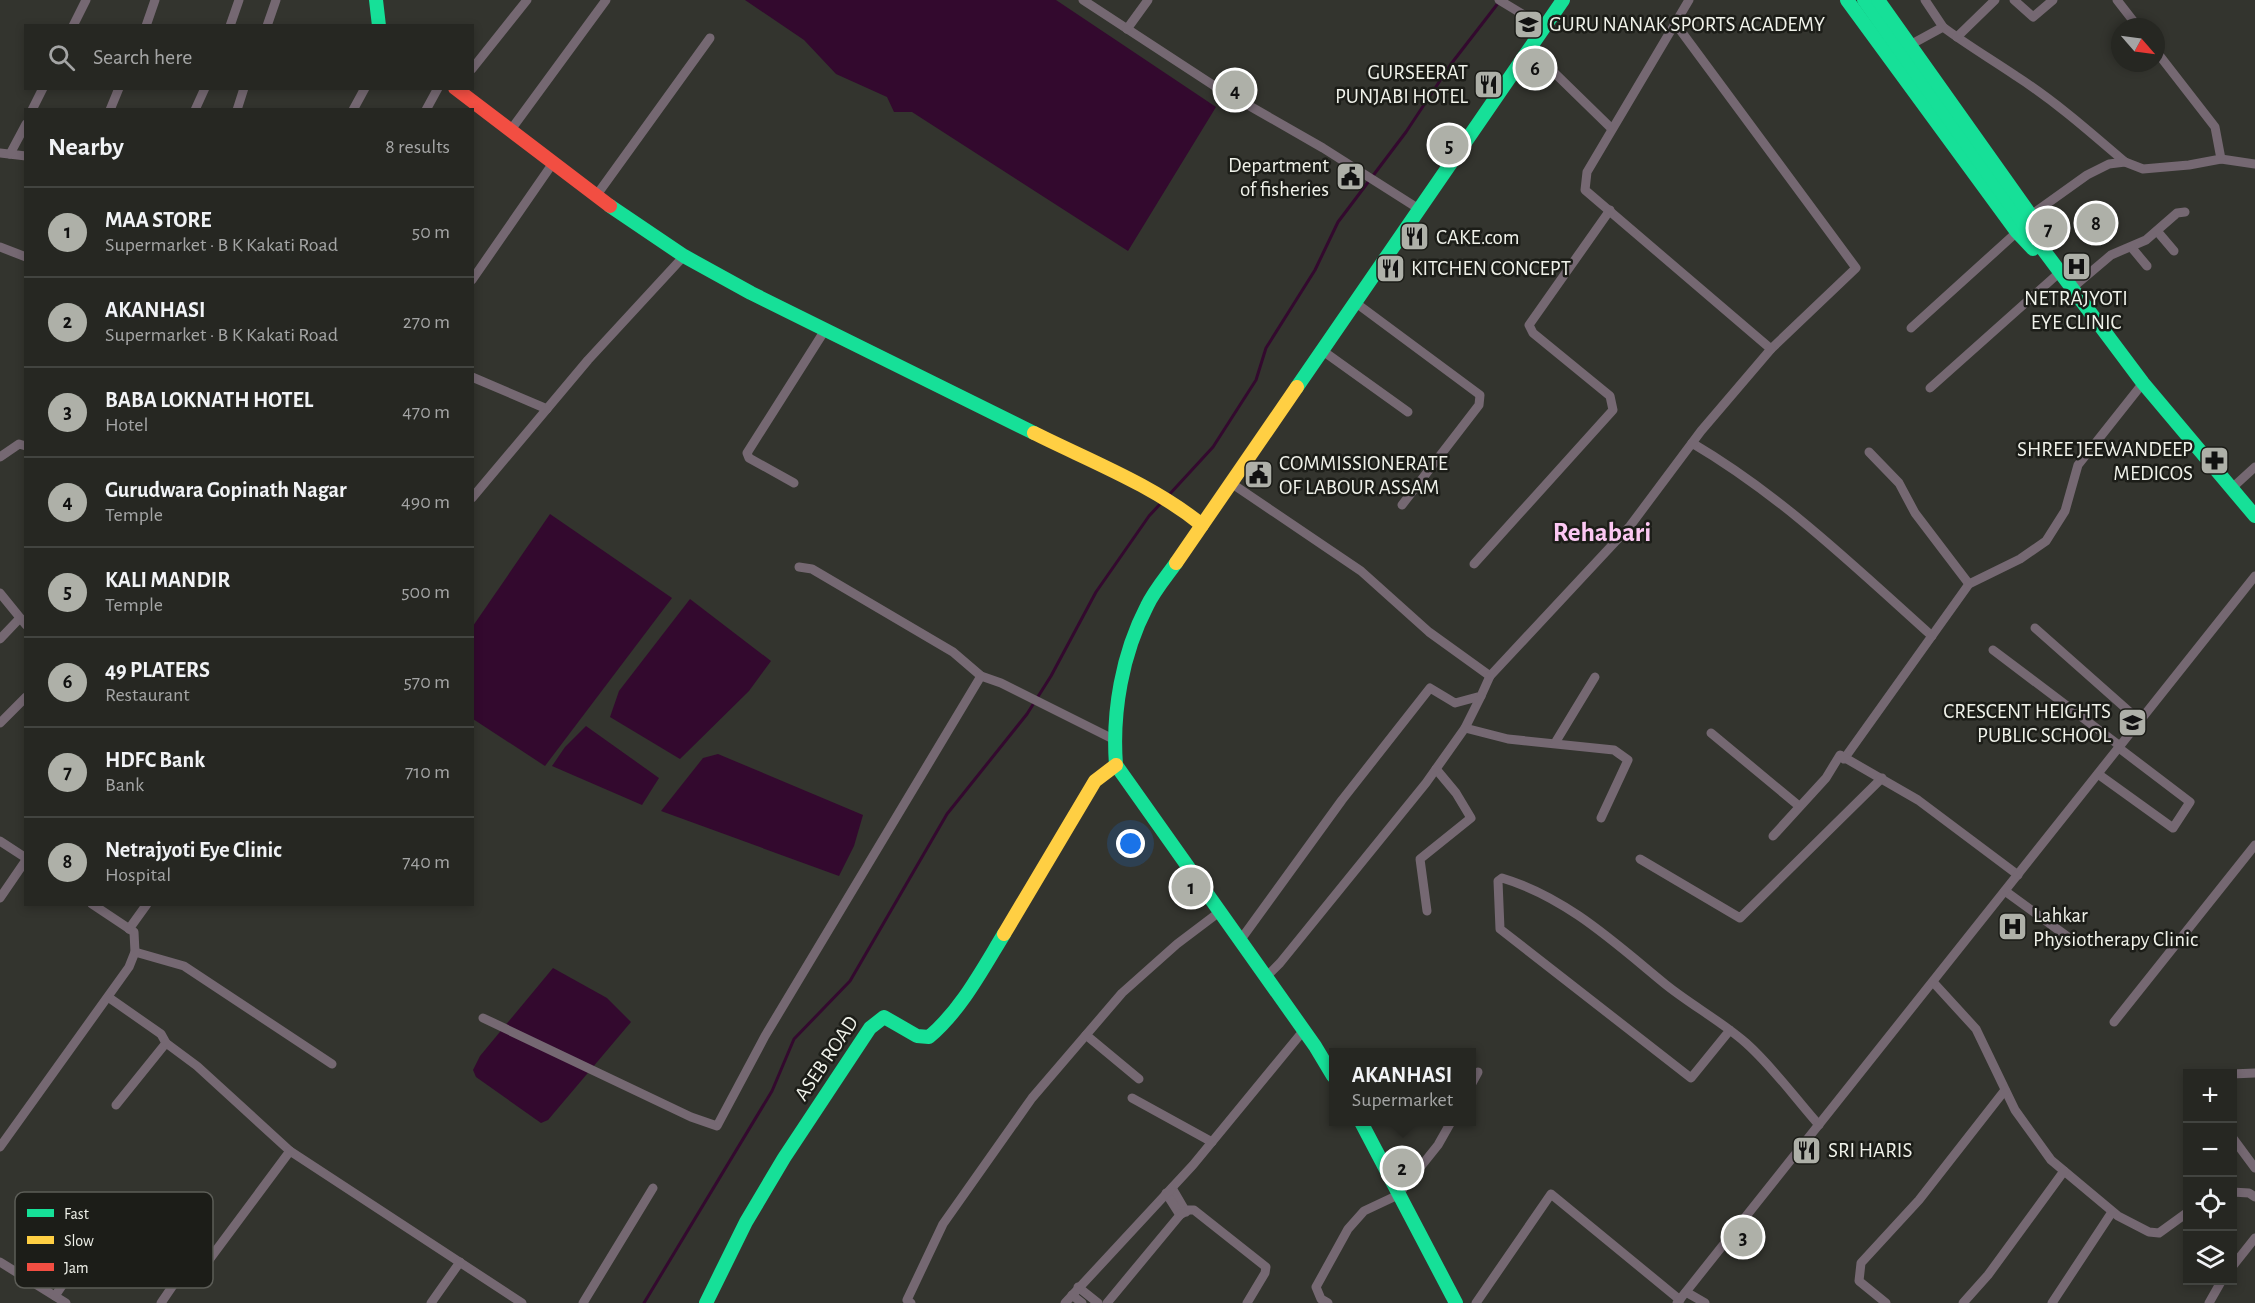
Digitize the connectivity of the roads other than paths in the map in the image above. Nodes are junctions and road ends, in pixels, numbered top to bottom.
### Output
1 (86, 0) edge
2 (155, 0) edge
3 (239, 0) edge
4 (276, 0) edge
5 (376, 0) edge
6 (526, 0) edge
7 (606, 0) edge
8 (1083, 0) edge
9 (1148, 0) edge
10 (1499, 0) edge
11 (1563, 0) edge
12 (1689, 0) edge
13 (1847, 0) edge
14 (1864, 0) edge
15 (1878, 0) edge
16 (1925, 0) edge
17 (1995, 0) edge
18 (2014, 0) edge
19 (2053, 0) edge
20 (2117, 0) edge
21 (2131, 18) edge
22 (1676, 23) junction
23 (74, 24) edge
24 (147, 24) edge
25 (231, 24) edge
26 (268, 24) edge
27 (379, 24) edge
28 (1545, 27) junction
29 (1943, 27) junction
30 (1127, 29) junction
31 (1957, 37) junction
32 (710, 38) dead end
33 (1910, 45) junction
34 (1530, 49) junction
35 (2165, 63) edge
36 (474, 66) edge
37 (42, 90) edge
38 (118, 90) edge
39 (204, 90) edge
40 (243, 90) edge
41 (364, 90) edge
42 (437, 90) edge
43 (457, 90) edge
44 (33, 108) edge
45 (111, 108) edge
46 (196, 108) edge
47 (238, 108) edge
48 (354, 108) edge
49 (427, 108) edge
50 (24, 128) edge
51 (1611, 128) junction
52 (510, 131) junction
53 (0, 153) edge
54 (10, 154) junction
55 (24, 156) edge
56 (2221, 159) junction
57 (2125, 162) junction
58 (553, 163) junction
59 (2255, 164) edge
60 (596, 196) junction
61 (1419, 209) junction
62 (1610, 210) junction
63 (2185, 212) dead end
64 (2031, 215) junction
65 (2157, 231) junction
66 (2017, 232) junction
67 (0, 247) edge
68 (2132, 248) junction
69 (2174, 251) dead end
70 (24, 256) edge
71 (684, 256) junction
72 (2050, 259) junction
73 (2147, 266) dead end
74 (2060, 272) junction
75 (474, 277) edge
76 (2072, 288) junction
77 (1356, 303) junction
78 (1911, 328) dead end
79 (825, 330) junction
80 (1771, 350) junction
81 (1323, 351) junction
82 (474, 378) edge
83 (2143, 383) junction
84 (1930, 388) dead end
85 (547, 409) junction
86 (1408, 412) dead end
87 (1692, 443) junction
88 (24, 445) edge
89 (1869, 452) dead end
90 (0, 457) edge
91 (2255, 467) edge
92 (794, 483) dead end
93 (1231, 483) junction
94 (2232, 488) junction
95 (474, 496) edge
96 (1402, 505) dead end
97 (2255, 516) edge
98 (1202, 525) junction
99 (1474, 564) dead end
100 (799, 567) dead end
101 (2255, 576) edge
102 (1969, 584) junction
103 (0, 593) edge
104 (23, 621) edge
105 (2035, 628) dead end
106 (1932, 636) junction
107 (0, 639) edge
108 (1992, 650) dead end
109 (981, 676) junction
110 (1490, 676) junction
111 (1595, 677) dead end
112 (1481, 696) junction
113 (24, 699) edge
114 (2140, 721) junction
115 (0, 723) edge
116 (1465, 728) junction
117 (1711, 733) dead end
118 (1113, 739) junction
119 (1555, 743) junction
120 (2119, 747) junction
121 (1844, 759) junction
122 (1116, 765) junction
123 (1436, 769) junction
124 (2098, 774) junction
125 (1881, 778) junction
126 (1799, 806) junction
127 (1601, 818) dead end
128 (1773, 836) dead end
129 (0, 841) edge
130 (2255, 845) edge
131 (24, 858) edge
132 (1640, 860) dead end
133 (24, 862) edge
134 (2018, 875) junction
135 (2005, 891) junction
136 (0, 898) edge
137 (95, 906) edge
138 (146, 906) edge
139 (1426, 911) dead end
140 (1218, 913) junction
141 (129, 929) junction
142 (2068, 937) dead end
143 (1239, 942) junction
144 (135, 952) junction
145 (1265, 978) junction
146 (1933, 982) junction
147 (108, 997) junction
148 (483, 1018) dead end
149 (2114, 1022) dead end
150 (1304, 1030) junction
151 (1730, 1030) junction
152 (1086, 1035) junction
153 (166, 1043) junction
154 (332, 1064) dead end
155 (1329, 1070) edge
156 (1478, 1072) dead end
157 (2255, 1073) edge
158 (2237, 1074) edge
159 (1476, 1076) edge
160 (1139, 1079) dead end
161 (2005, 1090) junction
162 (1132, 1098) dead end
163 (116, 1105) dead end
164 (1819, 1125) junction
165 (1362, 1126) edge
166 (1449, 1126) edge
167 (1212, 1142) junction
168 (2237, 1144) edge
169 (0, 1147) edge
170 (290, 1151) junction
171 (2255, 1168) edge
172 (2064, 1171) junction
173 (653, 1188) dead end
174 (1169, 1190) junction
175 (2237, 1192) edge
176 (1398, 1195) junction
177 (2255, 1197) edge
178 (2112, 1212) junction
179 (1183, 1213) junction
180 (2183, 1215) edge
181 (2255, 1238) edge
182 (213, 1256) edge
183 (2237, 1261) edge
184 (0, 1262) edge
185 (460, 1262) junction
186 (15, 1271) edge
187 (2220, 1285) edge
188 (42, 1288) edge
189 (60, 1288) edge
190 (172, 1288) edge
191 (1075, 1291) junction
192 (55, 1296) junction
193 (1681, 1298) edge
194 (66, 1303) edge
195 (161, 1303) edge
196 (431, 1303) edge
197 (522, 1303) edge
198 (583, 1303) edge
199 (706, 1303) edge
200 (911, 1303) edge
201 (1065, 1303) edge
202 (1082, 1303) edge
203 (1098, 1303) edge
204 (1107, 1303) edge
205 (1247, 1303) edge
206 (1328, 1303) edge
207 (1456, 1303) edge
208 (1476, 1303) edge
209 (1705, 1303) edge
210 (1886, 1303) edge
211 (1964, 1303) edge
212 (2052, 1303) edge
213 (2209, 1303) edge

1 - 23 street
2 - 24 street
3 - 25 street
4 - 26 street
5 - 27 main road
6 - 36 street
7 - 52 street
8 - 30 street
9 - 30 street
10 - 28 street
11 - 28 main road
12 - 22 street
13 - 66 main road
14 - 72 main road
15 - 33 main road
16 - 29 street
17 - 31 street
18 - 19 street
20 - 21 street
22 - 51 street
22 - 80 street
28 - 34 main road
29 - 31 street
29 - 33 street
30 - 61 street
31 - 57 street
32 - 60 street
33 - 64 main road
34 - 51 street
34 - 61 main road
35 - 56 street
37 - 44 street
38 - 45 street
39 - 46 street
40 - 47 street
41 - 48 street
42 - 49 street
43 - 52 main road
50 - 54 street
51 - 62 street
52 - 58 main road
53 - 54 street
54 - 55 street
56 - 57 street
56 - 59 street
57 - 64 street
58 - 60 main road
58 - 75 street
60 - 71 main road
61 - 77 main road
62 - 80 street
62 - 99 street
63 - 65 street
64 - 72 main road
65 - 68 street
65 - 69 street
66 - 72 main road
66 - 78 street
67 - 70 street
68 - 73 street
68 - 76 street
71 - 79 main road
71 - 85 street
72 - 74 main road
74 - 76 main road
74 - 84 street
76 - 83 main road
77 - 81 main road
77 - 96 street
79 - 92 street
79 - 98 main road
80 - 87 street
81 - 86 street
81 - 93 main road
82 - 85 street
83 - 94 main road
83 - 102 street
85 - 95 street
87 - 106 street
87 - 110 street
88 - 90 street
89 - 102 street
91 - 94 street
93 - 98 main road
93 - 110 street
94 - 97 main road
98 - 118 main road
100 - 109 street
101 - 114 street
102 - 106 street
103 - 104 street
104 - 107 street
105 - 114 street
106 - 121 street
108 - 120 street
109 - 118 street
109 - 148 street
110 - 112 street
111 - 119 street
112 - 116 street
112 - 143 street
113 - 115 street
114 - 120 street
116 - 119 street
116 - 123 street
117 - 126 street
118 - 122 main road
119 - 127 street
120 - 124 street
120 - 124 street
121 - 125 street
121 - 126 street
122 - 140 main road
122 - 199 main road, ASEB ROAD
123 - 139 street
123 - 145 street
124 - 134 street
125 - 132 street
125 - 134 street
126 - 128 street
129 - 131 street
130 - 149 street
133 - 136 street
134 - 135 street
135 - 142 street
135 - 146 street
137 - 141 street
138 - 141 street
140 - 143 main road
140 - 152 street
141 - 144 street
143 - 145 main road
144 - 147 street
144 - 154 street
145 - 150 main road
146 - 161 street
146 - 164 street
147 - 153 street
147 - 169 street
150 - 155 main road
150 - 167 street
151 - 151 street
151 - 164 street
152 - 160 street
152 - 200 street
153 - 163 street
153 - 170 street
156 - 159 street
157 - 158 street
161 - 172 street
161 - 210 street
162 - 167 street
164 - 193 street
165 - 176 main road
166 - 176 street
167 - 174 street
168 - 171 street
170 - 182 street
170 - 185 street
172 - 178 street
172 - 211 street
173 - 198 street
174 - 179 street
174 - 191 street
175 - 177 street
176 - 206 street
176 - 207 main road
178 - 180 street
178 - 212 street
179 - 204 street
179 - 205 street
181 - 183 street
184 - 186 street
185 - 196 street
185 - 197 street
187 - 213 street
188 - 192 street
189 - 192 street
190 - 195 street
191 - 201 street
191 - 202 street
191 - 203 street
192 - 194 street
193 - 208 street
193 - 209 street

